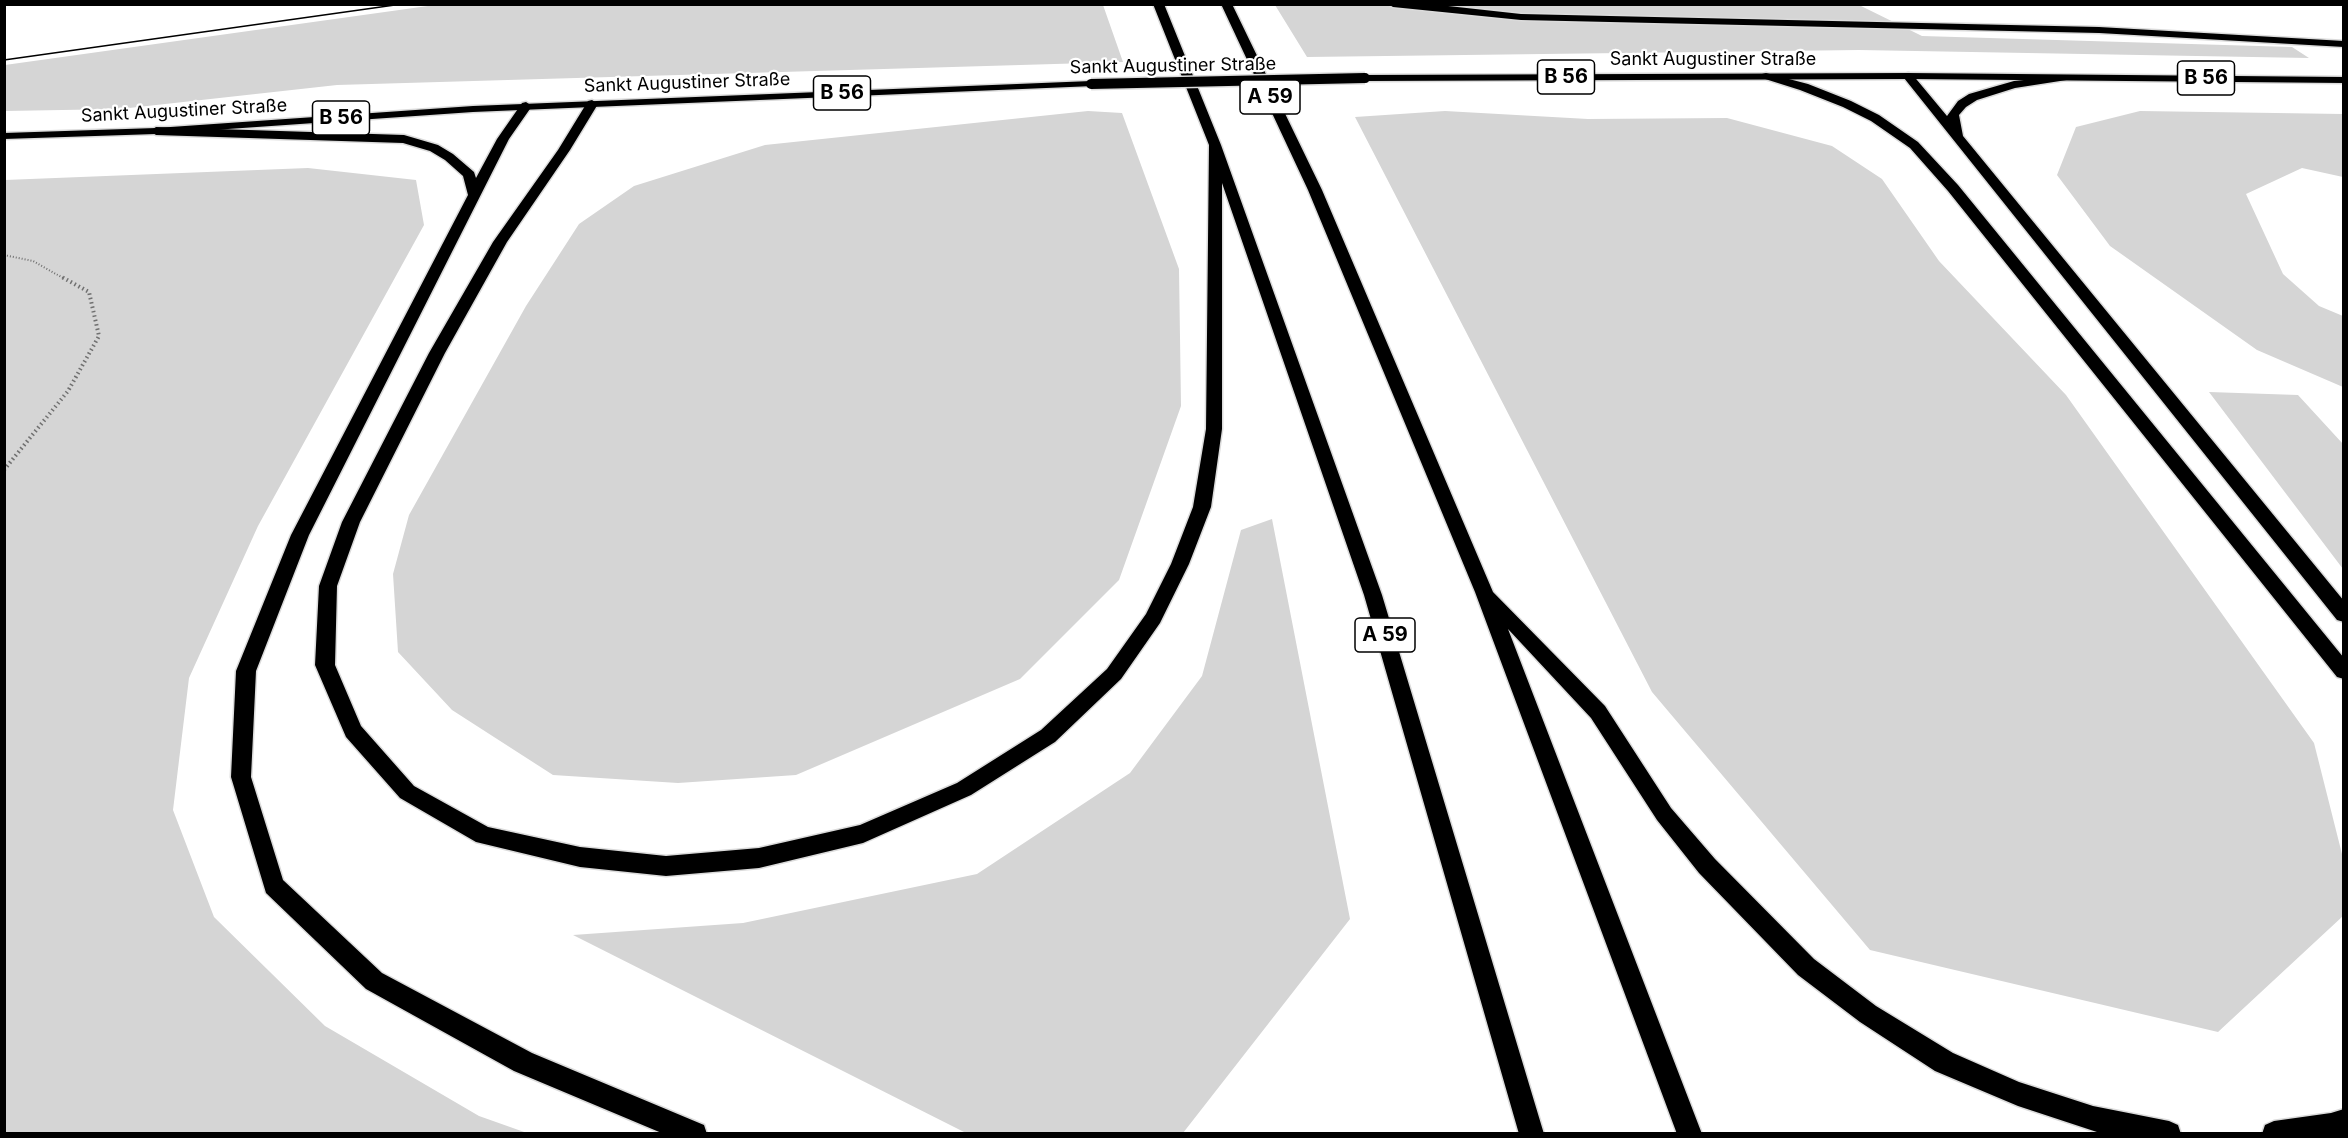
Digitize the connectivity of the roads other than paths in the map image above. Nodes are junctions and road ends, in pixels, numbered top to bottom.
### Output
1 (1158, 4) edge
2 (1226, 4) edge
3 (1393, 4) edge
4 (2343, 44) edge
5 (1766, 76) junction
6 (1908, 76) junction
7 (2069, 77) junction
8 (2343, 80) edge
9 (592, 104) junction
10 (526, 106) junction
11 (156, 131) junction
12 (4, 136) edge
13 (1958, 137) junction
14 (1215, 145) junction
15 (474, 195) junction
16 (1484, 592) junction
17 (2343, 615) edge
18 (2343, 672) edge
19 (2343, 1121) edge
20 (695, 1134) edge
21 (1532, 1134) edge
22 (1690, 1134) edge
23 (2169, 1134) edge
24 (2274, 1134) edge

1 - 14 highway, A 59
2 - 16 highway, A 59
3 - 4 highway
5 - 6 main road, Sankt Augustiner Straße / B 56
5 - 9 main road, Sankt Augustiner Straße / B 56, bridge
5 - 18 highway
6 - 7 main road, Sankt Augustiner Straße / B 56
6 - 13 highway
7 - 8 main road, Sankt Augustiner Straße / B 56
7 - 13 highway
9 - 10 main road, Sankt Augustiner Straße / B 56
9 - 14 highway
10 - 11 main road, Sankt Augustiner Straße / B 56
10 - 15 highway
11 - 12 main road, Sankt Augustiner Straße / B 56
11 - 15 highway
13 - 17 highway
14 - 21 highway, A 59
15 - 20 highway
16 - 22 highway, A 59
16 - 23 highway
19 - 24 highway

